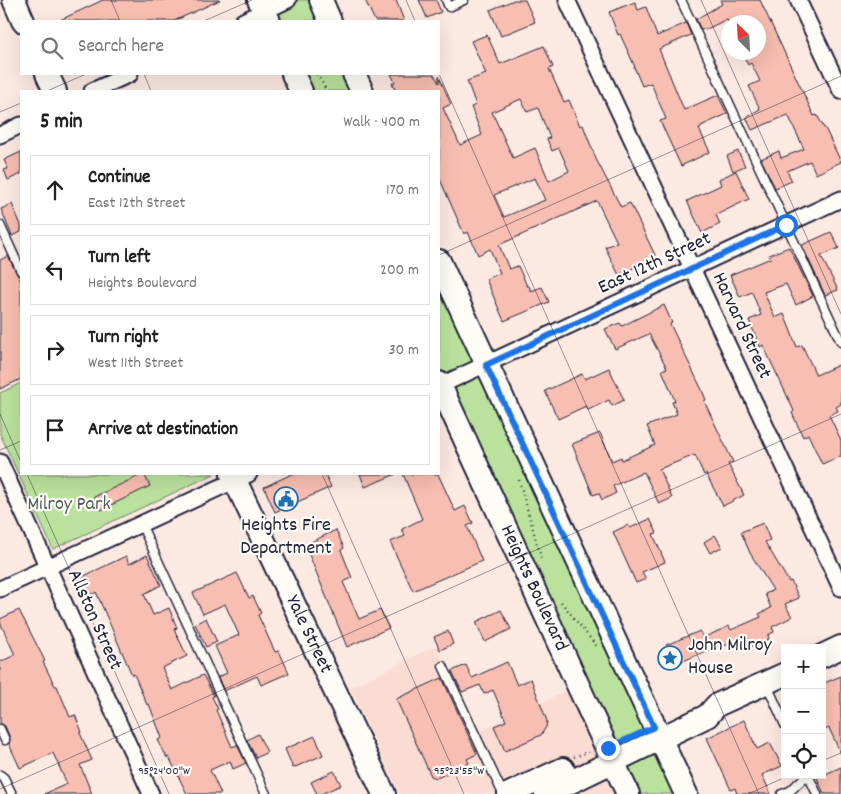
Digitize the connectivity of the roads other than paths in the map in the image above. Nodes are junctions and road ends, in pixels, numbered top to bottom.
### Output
1 (14, 0) edge
2 (288, 0) edge
3 (321, 0) edge
4 (446, 0) edge
5 (464, 0) edge
6 (566, 0) edge
7 (681, 0) edge
8 (798, 0) edge
9 (264, 11) edge
10 (24, 20) edge
11 (245, 20) edge
12 (330, 20) edge
13 (47, 75) edge
14 (128, 75) edge
15 (293, 75) edge
16 (354, 75) edge
17 (55, 90) edge
18 (94, 90) edge
19 (301, 90) edge
20 (362, 90) edge
21 (841, 91) edge
22 (20, 125) edge
23 (0, 135) edge
24 (841, 199) edge
25 (0, 225) edge
26 (786, 225) junction
27 (440, 263) edge
28 (20, 269) edge
29 (692, 269) junction
30 (841, 342) edge
31 (486, 365) junction
32 (440, 385) edge
33 (440, 387) edge
34 (0, 462) edge
35 (238, 476) edge
36 (141, 524) junction
37 (48, 567) junction
38 (841, 588) edge
39 (0, 589) edge
40 (841, 647) edge
41 (826, 654) edge
42 (443, 666) dead end
43 (775, 679) edge
44 (781, 706) edge
45 (0, 729) edge
46 (657, 733) junction
47 (5, 740) dead end
48 (611, 755) junction
49 (0, 775) edge
50 (803, 779) edge
51 (809, 779) edge
52 (12, 794) edge
53 (152, 794) edge
54 (266, 794) edge
55 (384, 794) edge
56 (503, 794) edge
57 (509, 794) edge
58 (546, 794) edge
59 (628, 794) edge
60 (686, 794) edge
61 (782, 794) edge
62 (816, 794) edge

1 - 10 main road
2 - 9 street
3 - 12 main road
4 - 5 lane
6 - 29 street, Harvard Street
7 - 26 lane
8 - 21 street
9 - 11 street
13 - 17 main road
14 - 18 street
15 - 19 main road
16 - 20 main road
22 - 23 street
24 - 26 street, East 12th Street
25 - 28 lane
26 - 29 street, East 12th Street
26 - 30 lane
27 - 31 main road
29 - 31 street, East 12th Street
29 - 38 street, Harvard Street
31 - 32 street, East 12th Street
31 - 46 main road
33 - 48 main road, Heights Boulevard
34 - 37 street, Allston Street
35 - 36 street
35 - 55 main road, Yale Street
36 - 37 street
36 - 54 lane
37 - 39 street
37 - 53 street, Allston Street
40 - 41 main road
42 - 56 lane
43 - 44 lane
43 - 46 main road
45 - 47 lane
46 - 48 main road
46 - 60 main road
48 - 57 main road
48 - 58 main road
48 - 59 main road, Heights Boulevard
49 - 52 lane
50 - 61 lane
51 - 62 lane

